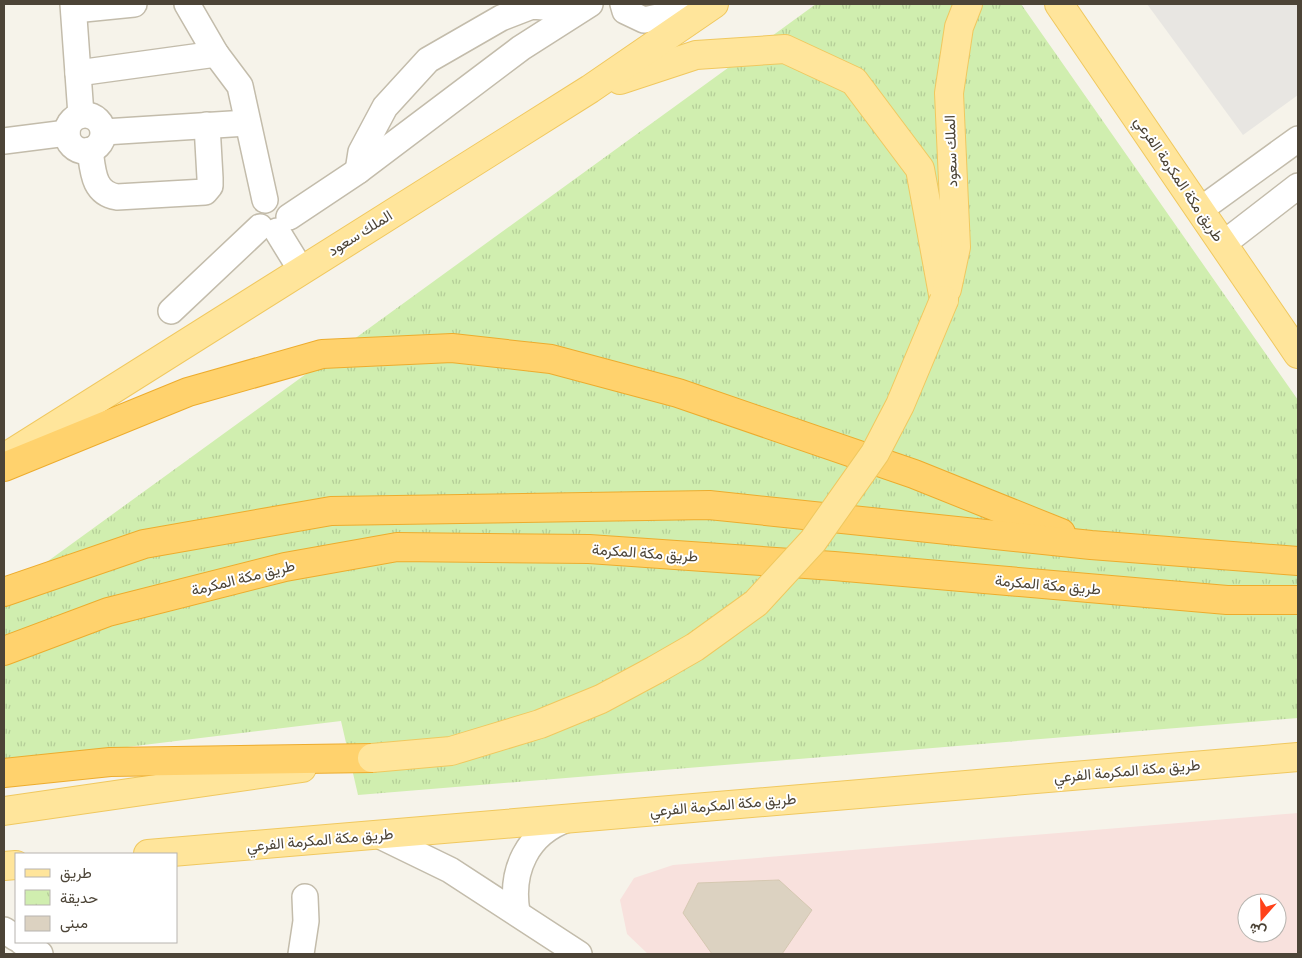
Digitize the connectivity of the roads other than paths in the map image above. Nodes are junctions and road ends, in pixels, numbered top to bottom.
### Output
1 (134, 4) edge
2 (187, 4) edge
3 (623, 4) edge
4 (968, 4) edge
5 (1059, 4) edge
6 (713, 5) edge
7 (74, 7) edge
8 (584, 7) edge
9 (216, 54) junction
10 (78, 73) junction
11 (590, 89) junction
12 (247, 123) junction
13 (74, 124) junction
14 (207, 125) junction
15 (1298, 139) edge
16 (4, 141) edge
17 (97, 141) junction
18 (358, 171) junction
19 (1298, 186) edge
20 (1200, 210) junction
21 (275, 225) junction
22 (1223, 244) junction
23 (301, 270) junction
24 (944, 300) junction
25 (171, 311) dead end
26 (1298, 354) edge
27 (4, 458) edge
28 (4, 467) edge
29 (1090, 545) junction
30 (1298, 561) edge
31 (1030, 583) junction
32 (4, 592) edge
33 (1298, 600) edge
34 (1298, 612) edge
35 (4, 651) edge
36 (1298, 757) edge
37 (372, 758) junction
38 (4, 773) edge
39 (4, 811) edge
40 (573, 818) junction
41 (378, 836) junction
42 (161, 853) edge
43 (305, 897) dead end
44 (517, 912) junction
45 (4, 930) edge
46 (15, 937) edge
47 (24, 943) edge
48 (40, 954) edge
49 (300, 954) edge
50 (579, 954) edge

1 - 7 street
2 - 9 street
3 - 6 street
4 - 24 main road, الملك سعود
5 - 20 main road, طريق مكة المكرمة الفرعي
6 - 11 main road, الملك سعود
7 - 10 street
8 - 18 street
8 - 18 street
9 - 10 street
9 - 12 street
10 - 13 street
11 - 23 main road, الملك سعود
11 - 24 main road
12 - 14 street
12 - 21 street
13 - 16 street
13 - 17 street
13 - 17 street
14 - 17 street
14 - 17 street
15 - 20 street
18 - 21 street
19 - 22 street
20 - 22 main road, طريق مكة المكرمة الفرعي
21 - 23 street
21 - 25 street
22 - 26 main road, طريق مكة المكرمة الفرعي
23 - 27 main road, الملك سعود
24 - 37 main road, الملك سعود, bridge
28 - 29 highway
29 - 30 highway
29 - 32 highway
31 - 33 highway, طريق مكة المكرمة
31 - 34 highway
31 - 35 highway, طريق مكة المكرمة
36 - 40 main road, طريق مكة المكرمة الفرعي
37 - 38 highway
37 - 39 main road, الملك سعود
40 - 41 main road, طريق مكة المكرمة الفرعي
40 - 44 street
41 - 42 main road, طريق مكة المكرمة الفرعي
41 - 44 street
43 - 49 street
44 - 50 street
45 - 46 street
47 - 48 street

